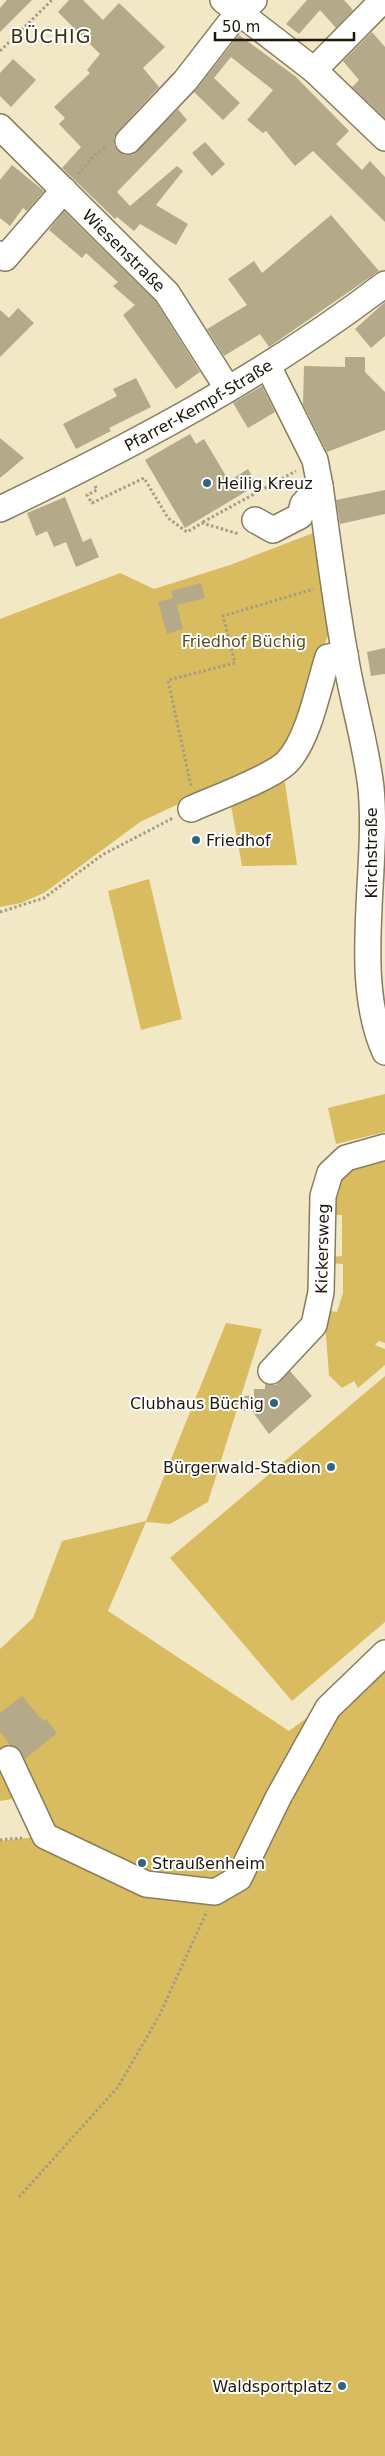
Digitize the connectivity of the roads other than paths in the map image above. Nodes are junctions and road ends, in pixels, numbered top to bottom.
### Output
1 (383, 0) edge
2 (239, 4) edge
3 (314, 70) junction
4 (0, 127) edge
5 (385, 138) edge
6 (128, 141) road end
7 (64, 190) junction
8 (0, 254) edge
9 (385, 284) edge
10 (268, 366) junction
11 (228, 389) junction
12 (320, 486) junction
13 (0, 509) edge
14 (252, 529) road end
15 (344, 654) junction
16 (194, 808) road end
17 (378, 878) edge
18 (385, 1052) edge
19 (385, 1147) edge
20 (272, 1371) dead end
21 (385, 1653) edge
22 (9, 1758) dead end

1 - 3 street
2 - 3 street
2 - 6 street
3 - 5 street
4 - 7 street, Wiesenstraße
7 - 8 street
7 - 11 street, Wiesenstraße
9 - 10 street, Pfarrer-Kempf-Straße
10 - 11 street, Pfarrer-Kempf-Straße
10 - 12 street, Kirchstraße
11 - 13 street, Pfarrer-Kempf-Straße
12 - 14 street
12 - 15 street, Kirchstraße
15 - 16 street
15 - 17 street, Kirchstraße
17 - 18 street, Kirchstraße
19 - 20 street, Kickersweg
21 - 22 street

